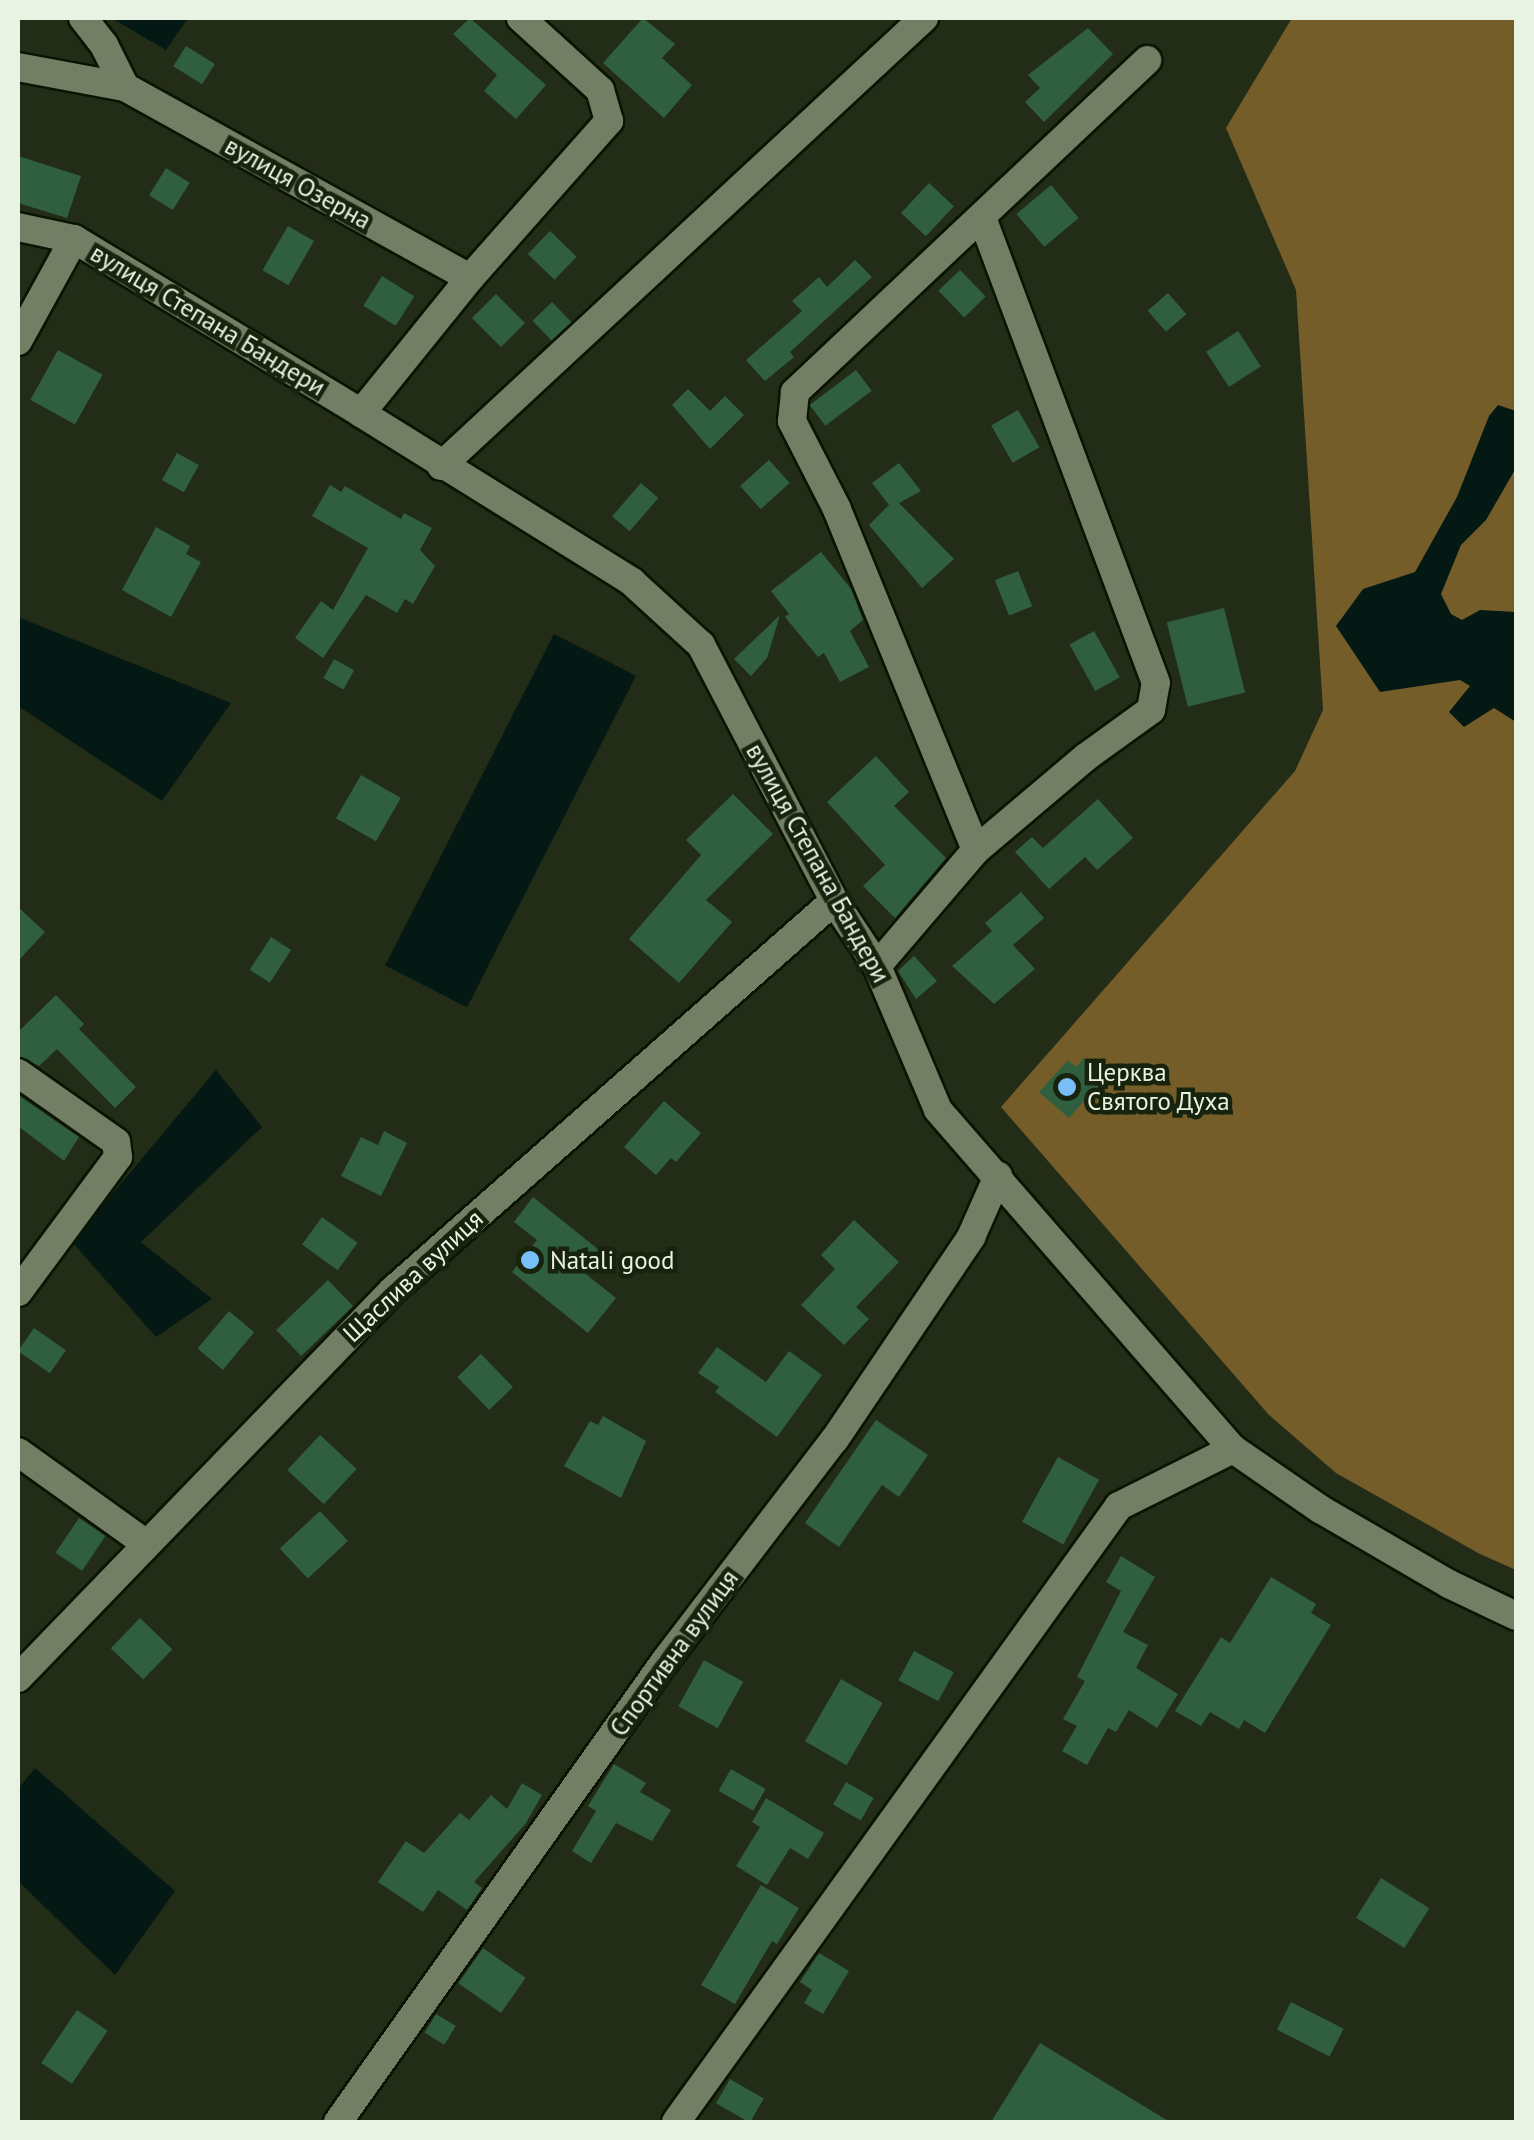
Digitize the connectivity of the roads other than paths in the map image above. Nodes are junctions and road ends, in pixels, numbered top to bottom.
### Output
1 (83, 18) edge
2 (521, 18) edge
3 (924, 18) edge
4 (1147, 60) dead end
5 (18, 67) edge
6 (125, 87) junction
7 (982, 217) junction
8 (18, 227) edge
9 (74, 239) junction
10 (470, 278) junction
11 (18, 341) edge
12 (361, 413) junction
13 (441, 466) junction
14 (976, 850) junction
15 (834, 901) junction
16 (877, 966) junction
17 (18, 1073) edge
18 (998, 1176) junction
19 (18, 1292) edge
20 (1233, 1449) junction
21 (18, 1452) edge
22 (145, 1543) junction
23 (1516, 1616) edge
24 (18, 1678) edge
25 (338, 2122) edge
26 (676, 2122) edge

1 - 6 street
2 - 10 street
3 - 13 street
4 - 7 street
5 - 6 street, вулиця Озерна
6 - 10 street, вулиця Озерна
7 - 14 street
7 - 14 street
8 - 9 street, вулиця Степана Бандери
9 - 11 street
9 - 12 street, вулиця Степана Бандери
10 - 12 street
12 - 13 street, вулиця Степана Бандери
13 - 15 street, вулиця Степана Бандери
14 - 16 street
15 - 16 street, вулиця Степана Бандери
15 - 22 street, Щаслива вулиця
16 - 18 street, вулиця Степана Бандери
17 - 19 street
18 - 20 street, вулиця Степана Бандери
18 - 25 street, Спортивна вулиця
20 - 23 street, вулиця Степана Бандери
20 - 26 street
21 - 22 street
22 - 24 street, Щаслива вулиця

